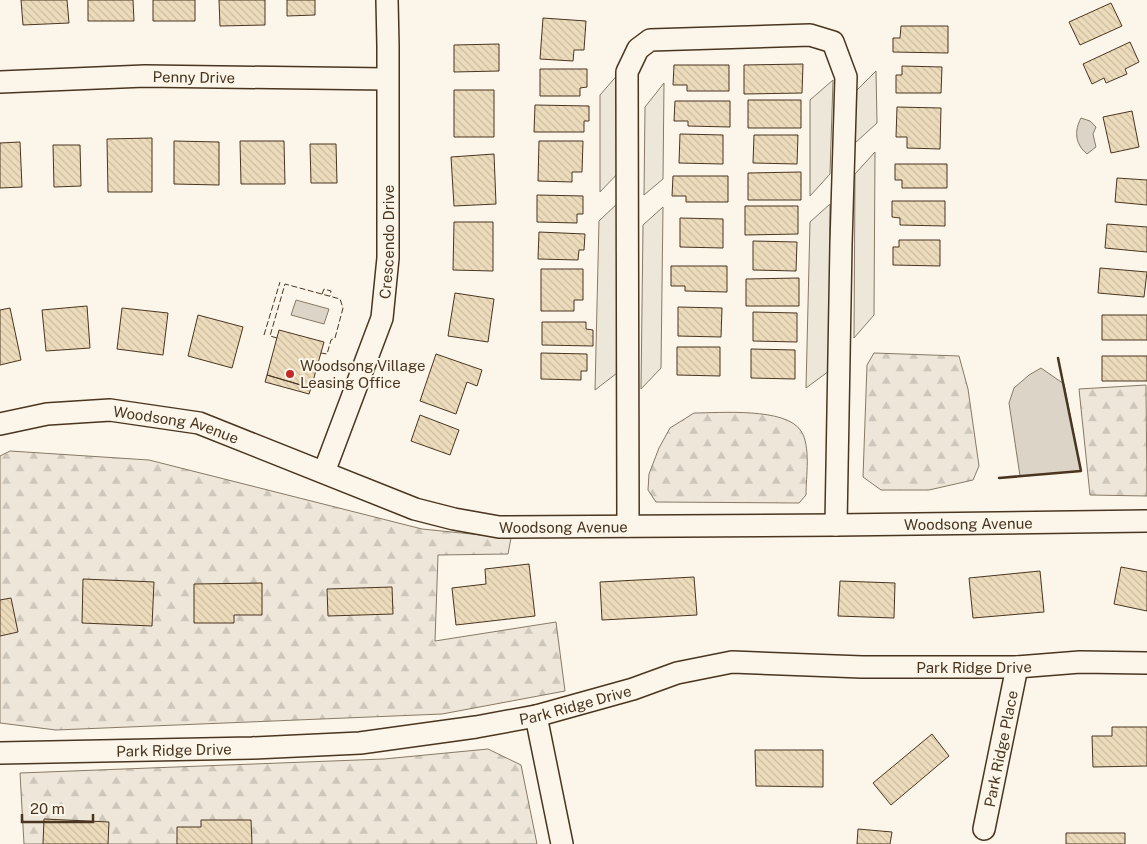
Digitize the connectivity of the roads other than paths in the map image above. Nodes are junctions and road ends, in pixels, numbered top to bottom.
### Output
1 (387, 0) edge
2 (387, 80) junction
3 (0, 82) edge
4 (0, 424) edge
5 (324, 472) junction
6 (1147, 521) edge
7 (836, 525) junction
8 (628, 526) junction
9 (1147, 663) edge
10 (1017, 668) junction
11 (536, 716) junction
12 (0, 753) edge
13 (984, 829) dead end
14 (562, 844) edge

1 - 2 street, Crescendo Drive
2 - 3 street, Penny Drive
2 - 5 street, Crescendo Drive
4 - 5 street, Woodsong Avenue
5 - 8 street, Woodsong Avenue
6 - 7 street, Woodsong Avenue
7 - 8 street, Woodsong Avenue
7 - 8 street
9 - 10 street, Park Ridge Drive
10 - 11 street, Park Ridge Drive
10 - 13 street, Park Ridge Place
11 - 12 street, Park Ridge Drive
11 - 14 street

